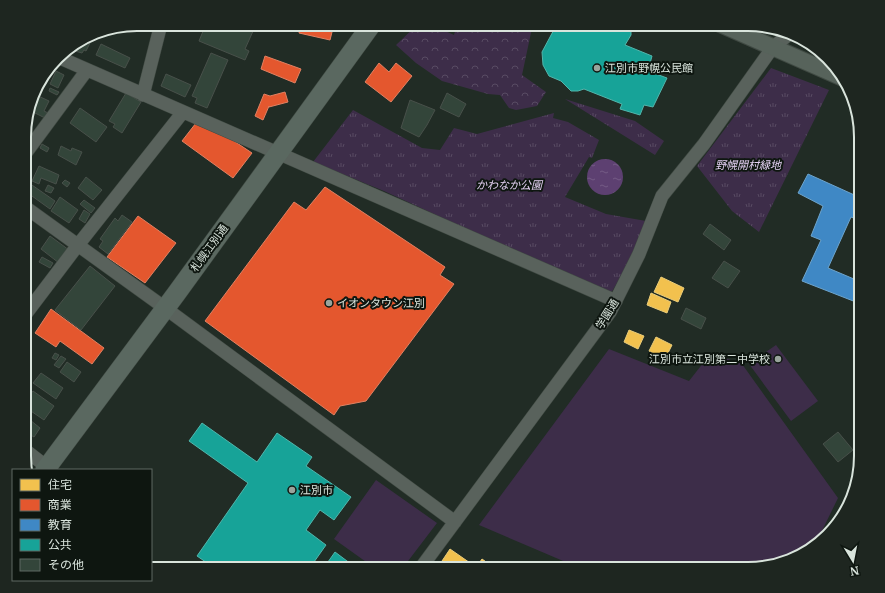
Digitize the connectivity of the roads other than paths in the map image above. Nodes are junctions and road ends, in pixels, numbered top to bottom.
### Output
1 (159, 31) edge
2 (367, 31) edge
3 (735, 31) edge
4 (785, 38) edge
5 (773, 48) junction
6 (64, 60) edge
7 (87, 70) junction
8 (832, 73) edge
9 (143, 95) junction
10 (183, 112) junction
11 (31, 146) edge
12 (277, 154) junction
13 (31, 211) edge
14 (78, 245) junction
15 (616, 301) junction
16 (31, 308) edge
17 (165, 308) junction
18 (31, 455) edge
19 (46, 469) edge
20 (455, 522) junction
21 (426, 562) edge

1 - 9 street
2 - 12 highway, 札幌江別通
3 - 5 main road
4 - 5 street, 学園通
5 - 8 main road
5 - 15 street, 学園通
6 - 7 street
7 - 9 street
7 - 11 street
9 - 10 street
10 - 12 street
10 - 14 street
12 - 15 street
12 - 17 highway, 札幌江別通
13 - 14 street
14 - 16 street
14 - 17 street
15 - 20 street, 学園通
17 - 19 highway, 札幌江別通
17 - 20 street
18 - 19 street
20 - 21 street, 学園通

